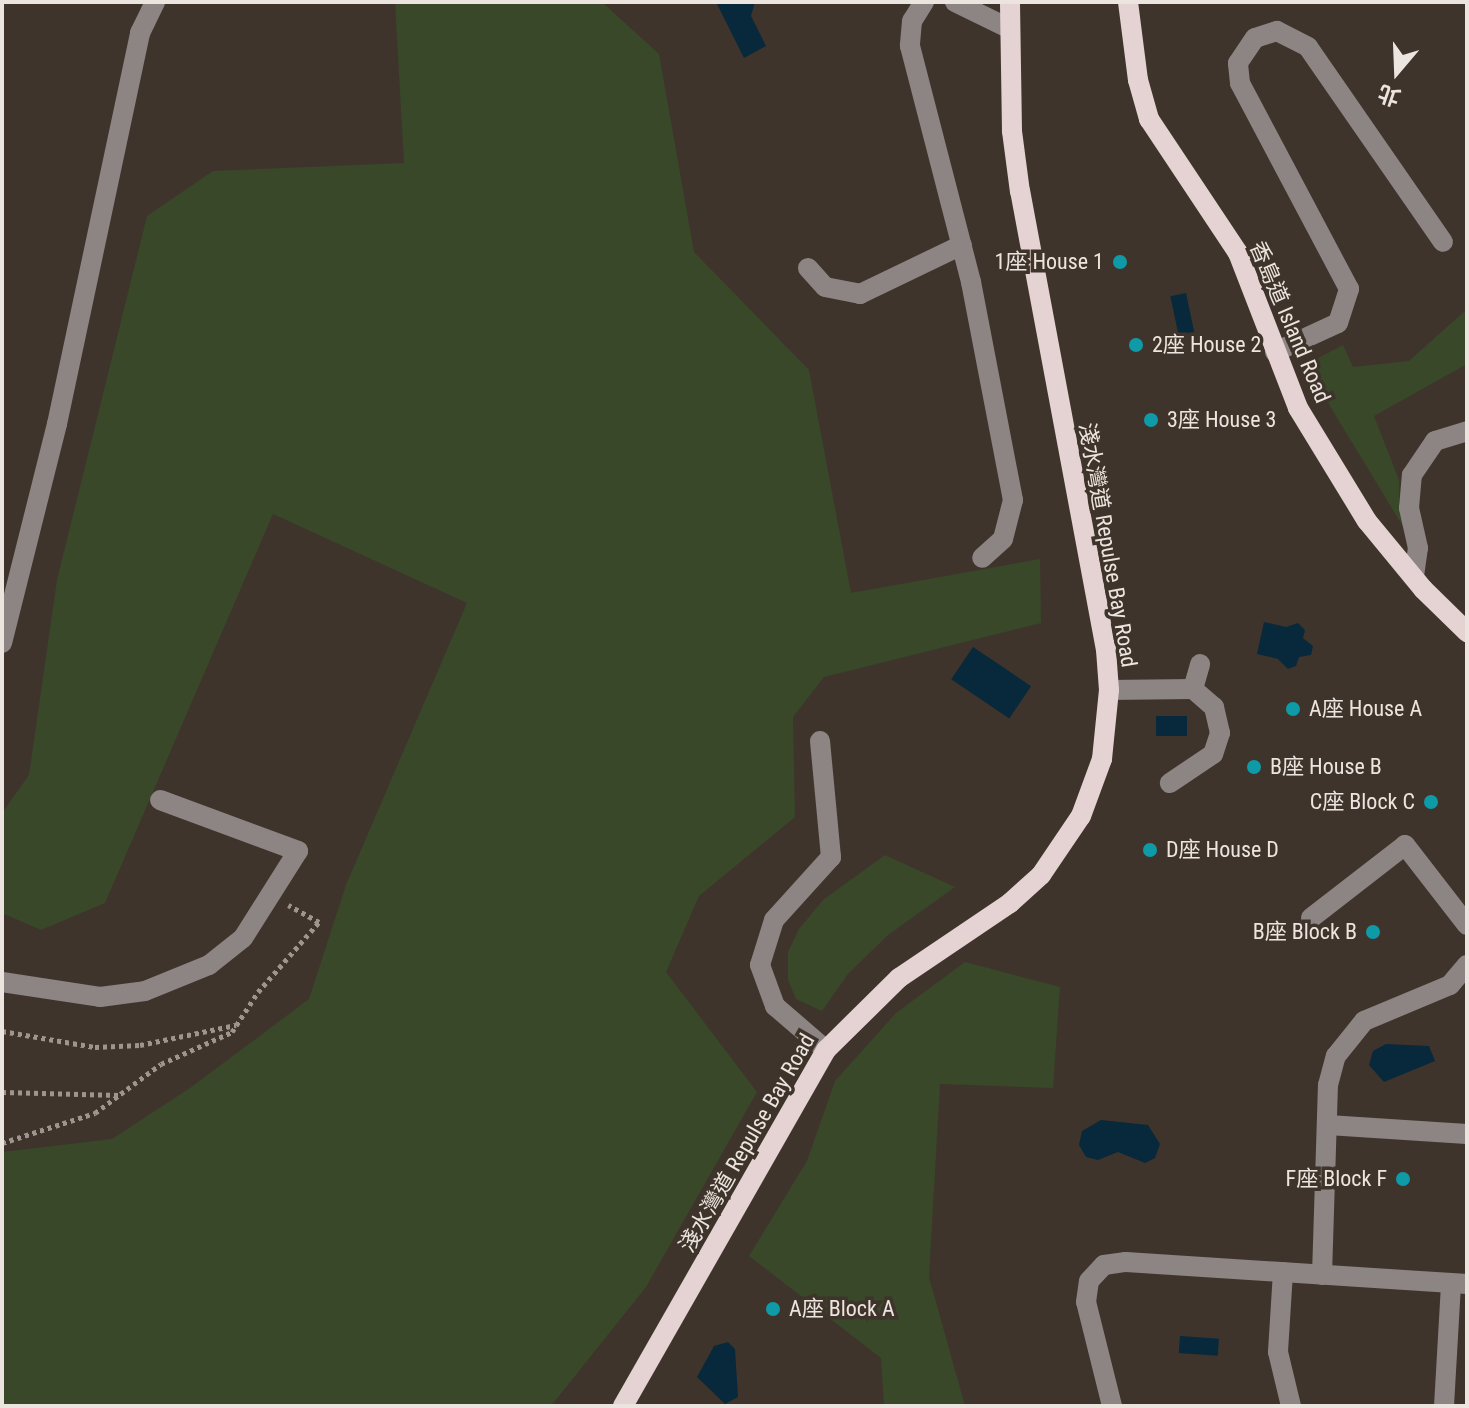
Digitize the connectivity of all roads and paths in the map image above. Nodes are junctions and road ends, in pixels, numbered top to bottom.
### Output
1 (155, 2) edge
2 (924, 2) edge
3 (955, 2) edge
4 (1010, 2) edge
5 (1128, 2) edge
6 (1010, 29) junction
7 (1443, 242) dead end
8 (962, 245) junction
9 (808, 268) dead end
10 (1275, 352) junction
11 (1467, 431) edge
12 (982, 558) dead end
13 (1414, 576) junction
14 (1467, 632) edge
15 (2, 643) edge
16 (1200, 664) dead end
17 (1193, 689) junction
18 (1109, 690) junction
19 (820, 741) dead end
20 (1170, 783) dead end
21 (160, 800) dead end
22 (273, 897) junction
23 (1311, 918) dead end
24 (1467, 925) edge
25 (1467, 965) edge
26 (2, 982) edge
27 (236, 1025) junction
28 (2, 1031) edge
29 (826, 1050) junction
30 (2, 1092) edge
31 (119, 1095) junction
32 (1328, 1125) junction
33 (1467, 1134) edge
34 (2, 1143) edge
35 (1283, 1272) junction
36 (1322, 1275) junction
37 (1459, 1283) edge
38 (623, 1406) edge
39 (1112, 1406) edge
40 (1291, 1406) edge
41 (1444, 1406) edge

1 - 15 street
2 - 8 street
3 - 6 street
4 - 6 main road, 淺水灣道 Repulse Bay Road
5 - 10 main road, 香島道 Island Road
6 - 18 main road, 淺水灣道 Repulse Bay Road
7 - 10 street
8 - 9 street
8 - 12 street
10 - 13 main road, 香島道 Island Road
11 - 13 street
13 - 14 main road, 香島道 Island Road
16 - 17 street
17 - 18 street
17 - 20 street
18 - 29 main road, 淺水灣道 Repulse Bay Road
19 - 29 street
21 - 22 street
22 - 26 street
22 - 27 path
23 - 24 street
25 - 32 street
27 - 28 path
27 - 31 path
29 - 38 main road, 淺水灣道 Repulse Bay Road
30 - 31 path
31 - 34 path
32 - 33 street
32 - 36 street
35 - 36 street
35 - 39 street
35 - 40 street
36 - 37 street
37 - 41 street

